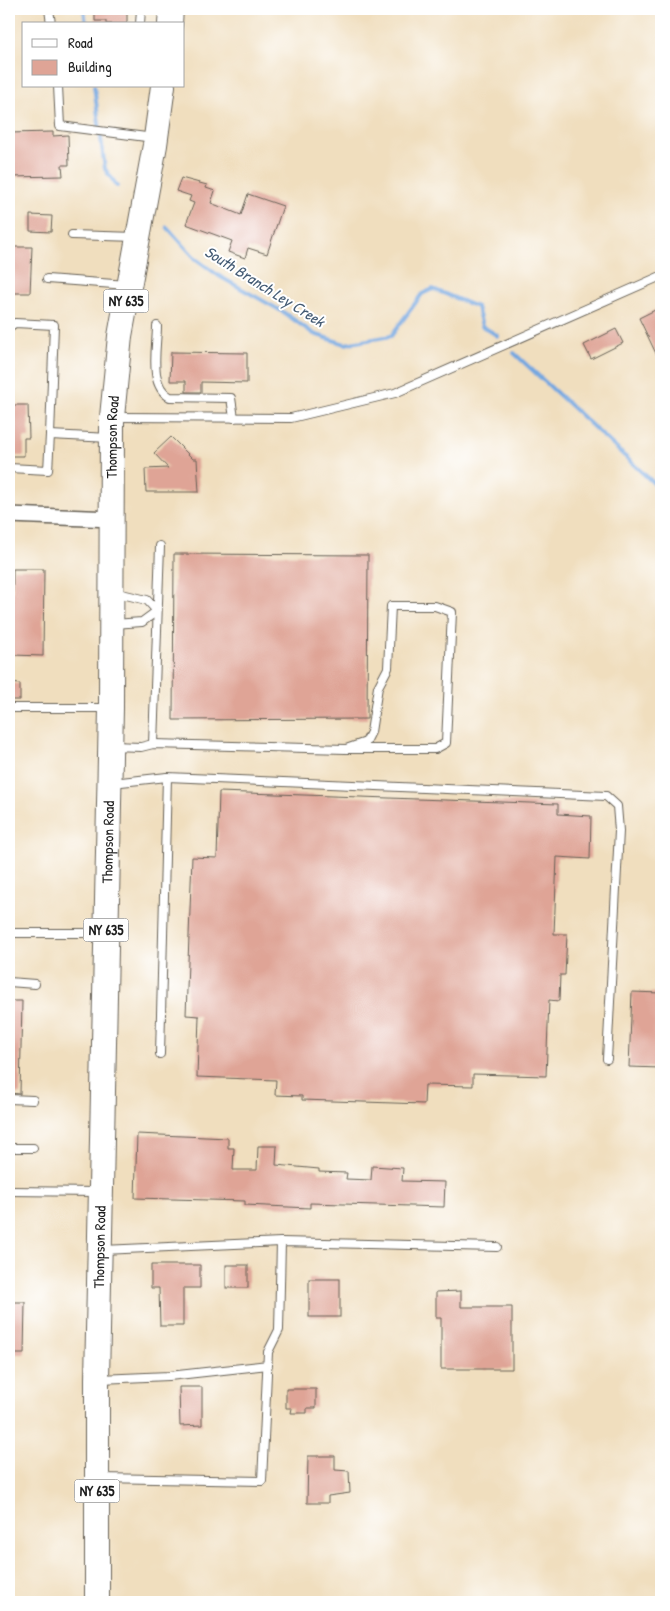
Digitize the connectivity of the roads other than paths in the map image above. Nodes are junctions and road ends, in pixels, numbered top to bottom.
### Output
1 (49, 9) edge
2 (141, 9) edge
3 (171, 9) edge
4 (51, 22) edge
5 (140, 22) edge
6 (170, 22) edge
7 (58, 88) edge
8 (163, 88) edge
9 (156, 138) junction
10 (72, 235) dead end
11 (138, 237) junction
12 (661, 276) edge
13 (47, 279) dead end
14 (129, 285) junction
15 (157, 326) dead end
16 (9, 327) edge
17 (234, 418) junction
18 (112, 428) junction
19 (50, 435) junction
20 (9, 468) edge
21 (9, 515) edge
22 (113, 519) junction
23 (160, 546) dead end
24 (112, 591) junction
25 (157, 611) junction
26 (112, 624) junction
27 (9, 708) edge
28 (111, 708) junction
29 (153, 744) junction
30 (110, 746) junction
31 (346, 749) junction
32 (167, 777) junction
33 (109, 783) junction
34 (106, 933) junction
35 (9, 934) edge
36 (9, 982) edge
37 (34, 984) dead end
38 (160, 1054) dead end
39 (607, 1059) dead end
40 (9, 1099) edge
41 (33, 1100) dead end
42 (9, 1148) edge
43 (33, 1148) dead end
44 (9, 1191) edge
45 (100, 1192) junction
46 (281, 1242) junction
47 (497, 1248) dead end
48 (98, 1250) junction
49 (268, 1365) junction
50 (97, 1379) junction
51 (97, 1478) junction
52 (97, 1602) edge

1 - 4 lane
2 - 5 lane
3 - 6 main road
7 - 9 lane
8 - 9 main road, Thompson Road / NY 635
9 - 11 main road, Thompson Road / NY 635
10 - 11 lane
11 - 14 main road, Thompson Road / NY 635
12 - 17 lane
13 - 14 lane
14 - 18 main road, Thompson Road / NY 635
15 - 17 lane
16 - 19 lane
17 - 18 lane
18 - 19 lane
18 - 22 main road, Thompson Road / NY 635
19 - 20 lane
21 - 22 street
22 - 24 main road, Thompson Road / NY 635
23 - 25 lane
24 - 25 lane
24 - 26 main road, Thompson Road / NY 635
25 - 26 lane
25 - 29 lane
26 - 28 main road, Thompson Road / NY 635
27 - 28 lane
28 - 30 main road, Thompson Road / NY 635
29 - 30 lane
29 - 31 lane
30 - 33 main road, Thompson Road / NY 635
31 - 31 lane
32 - 33 lane
32 - 38 lane
32 - 39 lane
33 - 34 main road, Thompson Road / NY 635
34 - 35 lane
34 - 45 main road, Thompson Road / NY 635
36 - 37 lane
40 - 41 lane
42 - 43 lane
44 - 45 lane
45 - 48 main road, Thompson Road / NY 635
46 - 47 lane
46 - 48 lane
46 - 49 lane
48 - 50 main road, Thompson Road / NY 635
49 - 50 lane
49 - 51 lane
50 - 51 main road, Thompson Road / NY 635
51 - 52 main road, Thompson Road / NY 635

